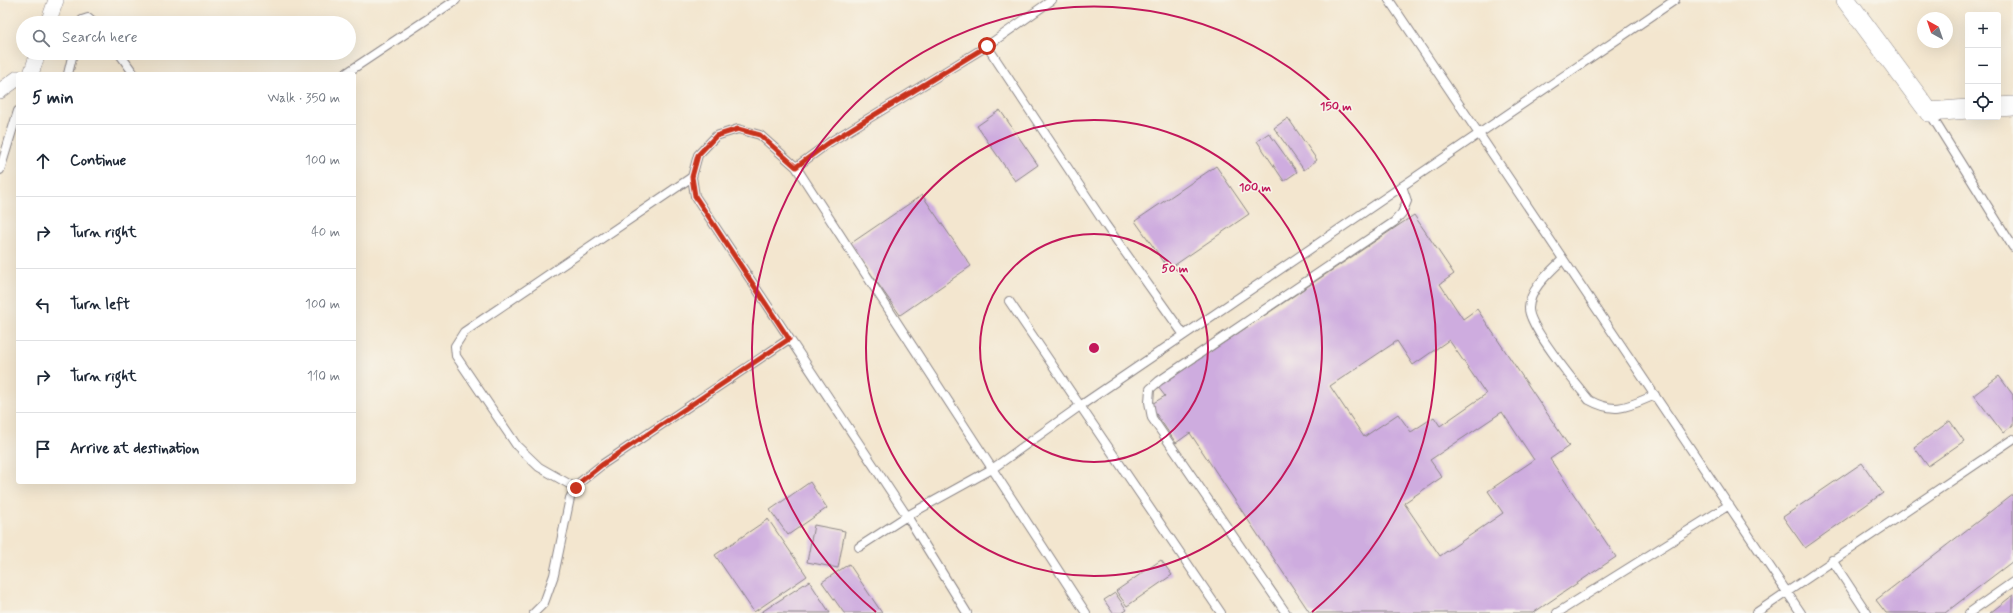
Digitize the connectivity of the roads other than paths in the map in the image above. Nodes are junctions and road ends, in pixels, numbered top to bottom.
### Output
1 (56, 0) edge
2 (456, 0) edge
3 (1052, 0) edge
4 (1389, 0) edge
5 (1675, 0) edge
6 (1846, 0) edge
7 (50, 16) edge
8 (987, 46) junction
9 (35, 60) edge
10 (71, 60) edge
11 (123, 60) edge
12 (29, 72) edge
13 (68, 72) edge
14 (132, 72) edge
15 (348, 72) edge
16 (16, 79) edge
17 (0, 91) edge
18 (2013, 106) edge
19 (2001, 107) edge
20 (1965, 109) edge
21 (1929, 112) junction
22 (16, 124) edge
23 (1479, 134) junction
24 (14, 137) edge
25 (796, 167) junction
26 (0, 170) edge
27 (692, 177) junction
28 (1402, 186) junction
29 (2013, 247) edge
30 (1564, 259) junction
31 (1009, 301) dead end
32 (1184, 335) junction
33 (789, 339) junction
34 (1655, 395) junction
35 (1080, 406) junction
36 (2013, 439) edge
37 (992, 469) junction
38 (576, 488) junction
39 (1729, 505) junction
40 (907, 516) junction
41 (859, 547) dead end
42 (1832, 560) junction
43 (2013, 582) edge
44 (1787, 591) junction
45 (534, 613) edge
46 (967, 613) edge
47 (1086, 613) edge
48 (1221, 613) edge
49 (1286, 613) edge
50 (1557, 613) edge
51 (1756, 613) edge
52 (1801, 613) edge
53 (1867, 613) edge
54 (1969, 613) edge

1 - 7 street
2 - 15 lane
3 - 8 lane
4 - 23 lane
5 - 23 lane
6 - 21 street
8 - 25 lane
8 - 32 lane
9 - 12 street
10 - 13 lane
11 - 14 lane
16 - 17 street
18 - 19 street
20 - 21 street
21 - 29 lane
22 - 24 lane
23 - 28 lane
23 - 30 lane
24 - 26 lane
25 - 27 lane
25 - 37 lane
27 - 33 lane
27 - 38 lane
28 - 32 lane
28 - 49 lane
30 - 34 lane
30 - 34 lane
31 - 35 lane
32 - 35 lane
33 - 38 lane
33 - 40 lane
34 - 39 lane
35 - 37 lane
35 - 48 lane
36 - 42 lane
37 - 40 lane
37 - 47 lane
38 - 45 lane
39 - 44 lane
39 - 50 lane
40 - 41 lane
40 - 46 lane
42 - 44 lane
42 - 53 lane
43 - 54 lane
44 - 51 lane
44 - 52 lane

